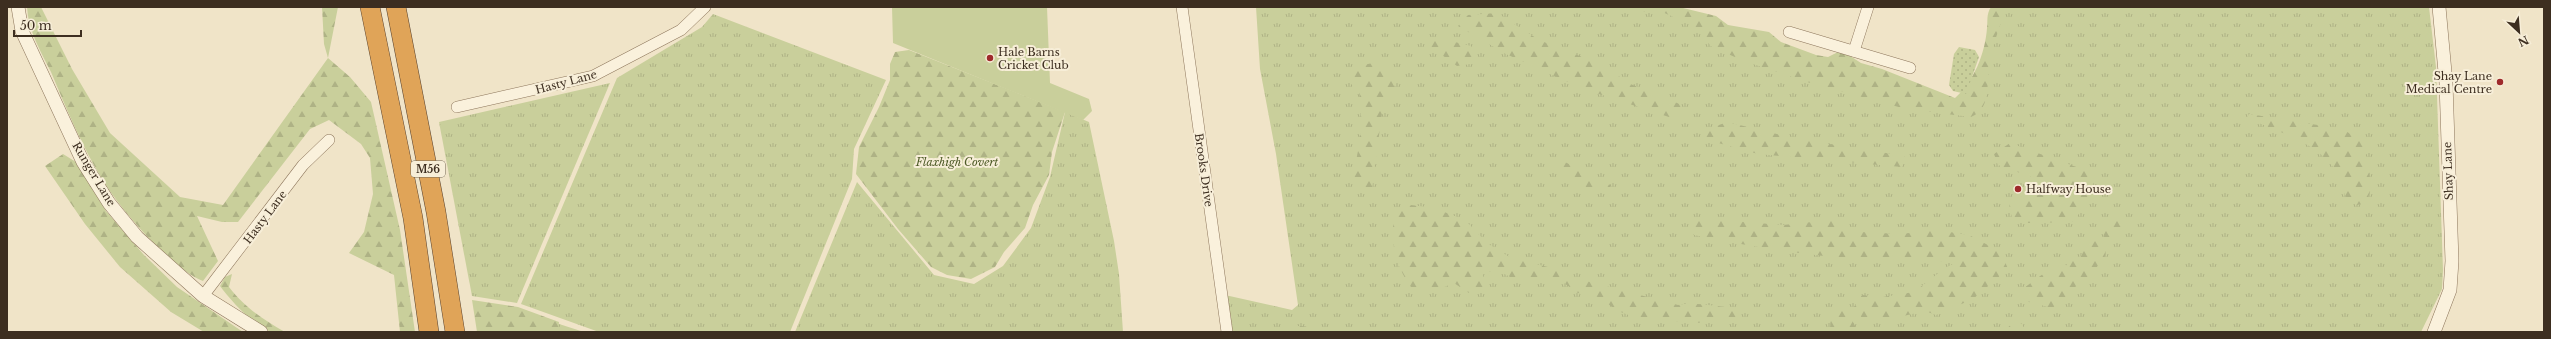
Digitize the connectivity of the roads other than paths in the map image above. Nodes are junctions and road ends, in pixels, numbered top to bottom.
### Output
1 (18, 7) edge
2 (370, 7) edge
3 (396, 7) edge
4 (705, 7) edge
5 (1182, 7) edge
6 (1868, 7) edge
7 (2439, 7) edge
8 (1789, 32) dead end
9 (1854, 52) junction
10 (1910, 68) dead end
11 (457, 107) dead end
12 (329, 140) dead end
13 (203, 296) junction
14 (261, 332) edge
15 (429, 332) edge
16 (455, 332) edge
17 (1227, 332) edge
18 (2434, 332) edge

1 - 13 street, Runger Lane
2 - 15 highway, M56
3 - 16 highway, M56
4 - 11 street, Hasty Lane
5 - 17 street, Brooks Drive
6 - 9 street
7 - 18 street, Shay Lane
8 - 9 street
9 - 10 street
12 - 13 street, Hasty Lane
13 - 14 street, Runger Lane

